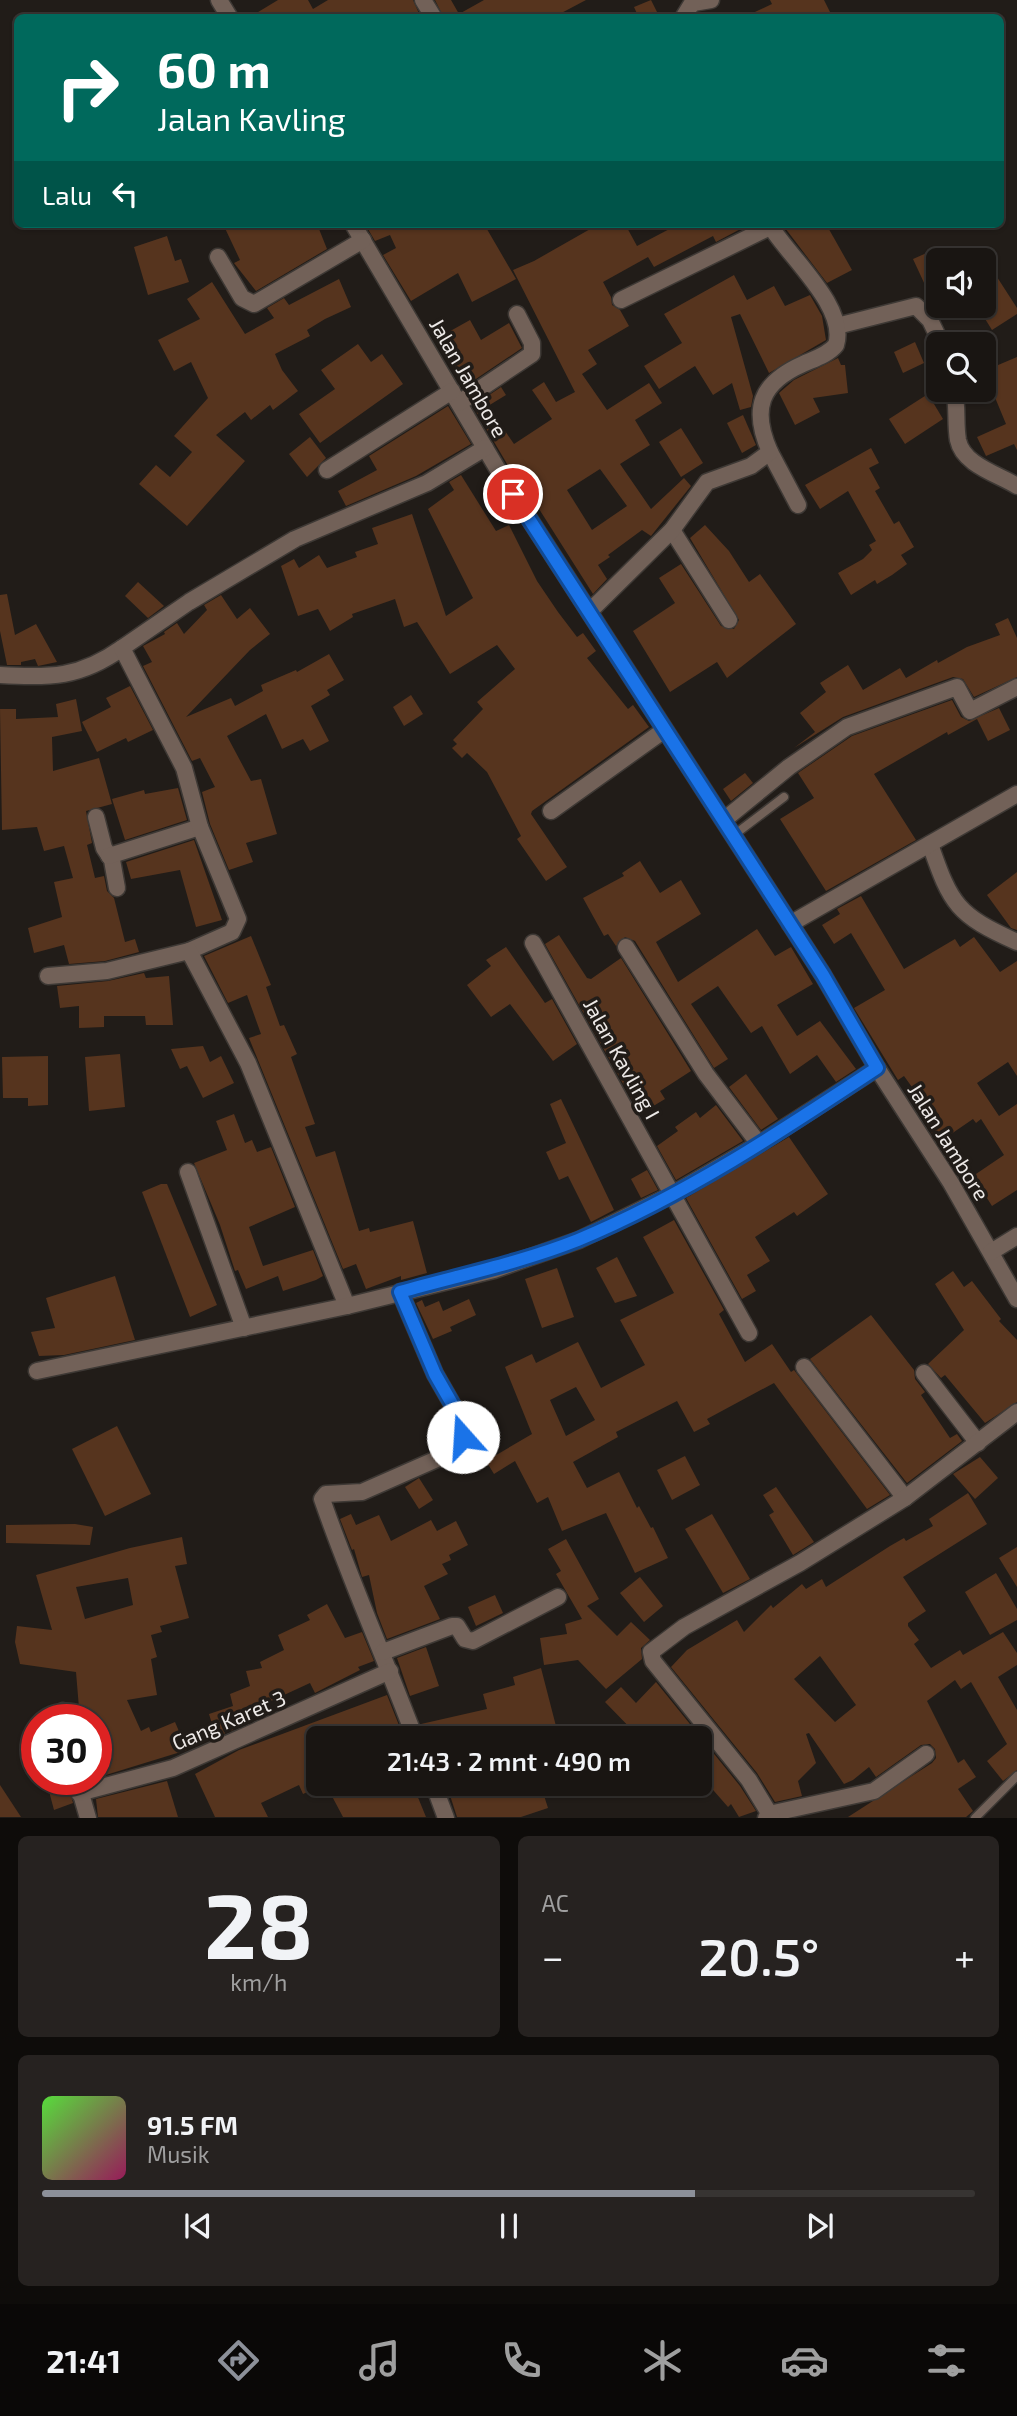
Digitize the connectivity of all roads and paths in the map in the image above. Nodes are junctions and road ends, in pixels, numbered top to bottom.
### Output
1 (711, 0) edge
2 (694, 2) edge
3 (356, 228) edge
4 (764, 228) edge
5 (772, 228) edge
6 (363, 240) junction
7 (218, 257) dead end
8 (621, 300) dead end
9 (517, 314) dead end
10 (837, 326) junction
11 (936, 332) edge
12 (455, 397) junction
13 (957, 402) edge
14 (485, 448) junction
15 (771, 452) junction
16 (327, 470) dead end
17 (1017, 486) edge
18 (798, 505) dead end
19 (671, 530) junction
20 (590, 611) junction
21 (729, 620) dead end
22 (122, 648) junction
23 (0, 675) edge
24 (1017, 687) edge
25 (663, 731) junction
26 (1017, 794) edge
27 (784, 797) dead end
28 (551, 811) dead end
29 (96, 817) dead end
30 (724, 820) junction
31 (200, 827) junction
32 (734, 835) junction
33 (930, 844) junction
34 (109, 856) junction
35 (117, 888) dead end
36 (790, 924) junction
37 (1017, 942) edge
38 (533, 943) dead end
39 (626, 947) dead end
40 (189, 951) junction
41 (48, 976) dead end
42 (877, 1068) junction
43 (760, 1144) junction
44 (188, 1172) dead end
45 (673, 1194) junction
46 (1017, 1236) edge
47 (991, 1252) junction
48 (400, 1292) junction
49 (1017, 1299) edge
50 (347, 1306) junction
51 (244, 1328) junction
52 (749, 1333) dead end
53 (804, 1367) dead end
54 (37, 1370) dead end
55 (924, 1373) dead end
56 (1017, 1412) edge
57 (978, 1443) junction
58 (905, 1498) junction
59 (558, 1597) dead end
60 (383, 1652) junction
61 (390, 1671) junction
62 (411, 1726) edge
63 (926, 1754) dead end
64 (1017, 1776) edge
65 (112, 1780) edge
66 (81, 1795) edge
67 (437, 1796) edge
68 (769, 1816) edge
69 (88, 1818) edge
70 (446, 1818) edge
71 (975, 1818) edge

1 - 2 street
3 - 6 street, Jalan Jambore
4 - 8 street
5 - 10 street
6 - 7 street
6 - 12 street, Jalan Jambore
9 - 12 street
10 - 11 street
10 - 15 street
12 - 14 street, Jalan Jambore
12 - 16 street
13 - 17 street
14 - 20 street, Jalan Jambore
14 - 22 street
15 - 18 street
15 - 19 street
19 - 20 street
19 - 21 street
20 - 25 street, Jalan Jambore
22 - 23 street
22 - 31 street
24 - 30 street
25 - 28 street
25 - 30 street, Jalan Jambore
26 - 33 street
27 - 32 lane
29 - 34 street
30 - 32 street, Jalan Jambore
31 - 34 street
31 - 40 street
32 - 36 street, Jalan Jambore
33 - 36 street
33 - 37 street
34 - 35 street
36 - 42 street, Jalan Jambore
38 - 45 street, Jalan Kavling I
39 - 43 street
40 - 41 street
40 - 50 street
42 - 43 street
42 - 47 street, Jalan Jambore
43 - 45 street
44 - 51 street
45 - 48 street
45 - 52 street, Jalan Kavling I
46 - 47 street
47 - 49 street, Jalan Jambore
48 - 50 street
48 - 60 street
50 - 51 street
51 - 54 street
53 - 58 street
55 - 57 street
56 - 57 street
57 - 58 street
58 - 68 street
59 - 60 street
60 - 61 street
61 - 62 street
61 - 65 street, Gang Karet 3
63 - 68 street
64 - 71 lane
66 - 69 street
67 - 70 street

